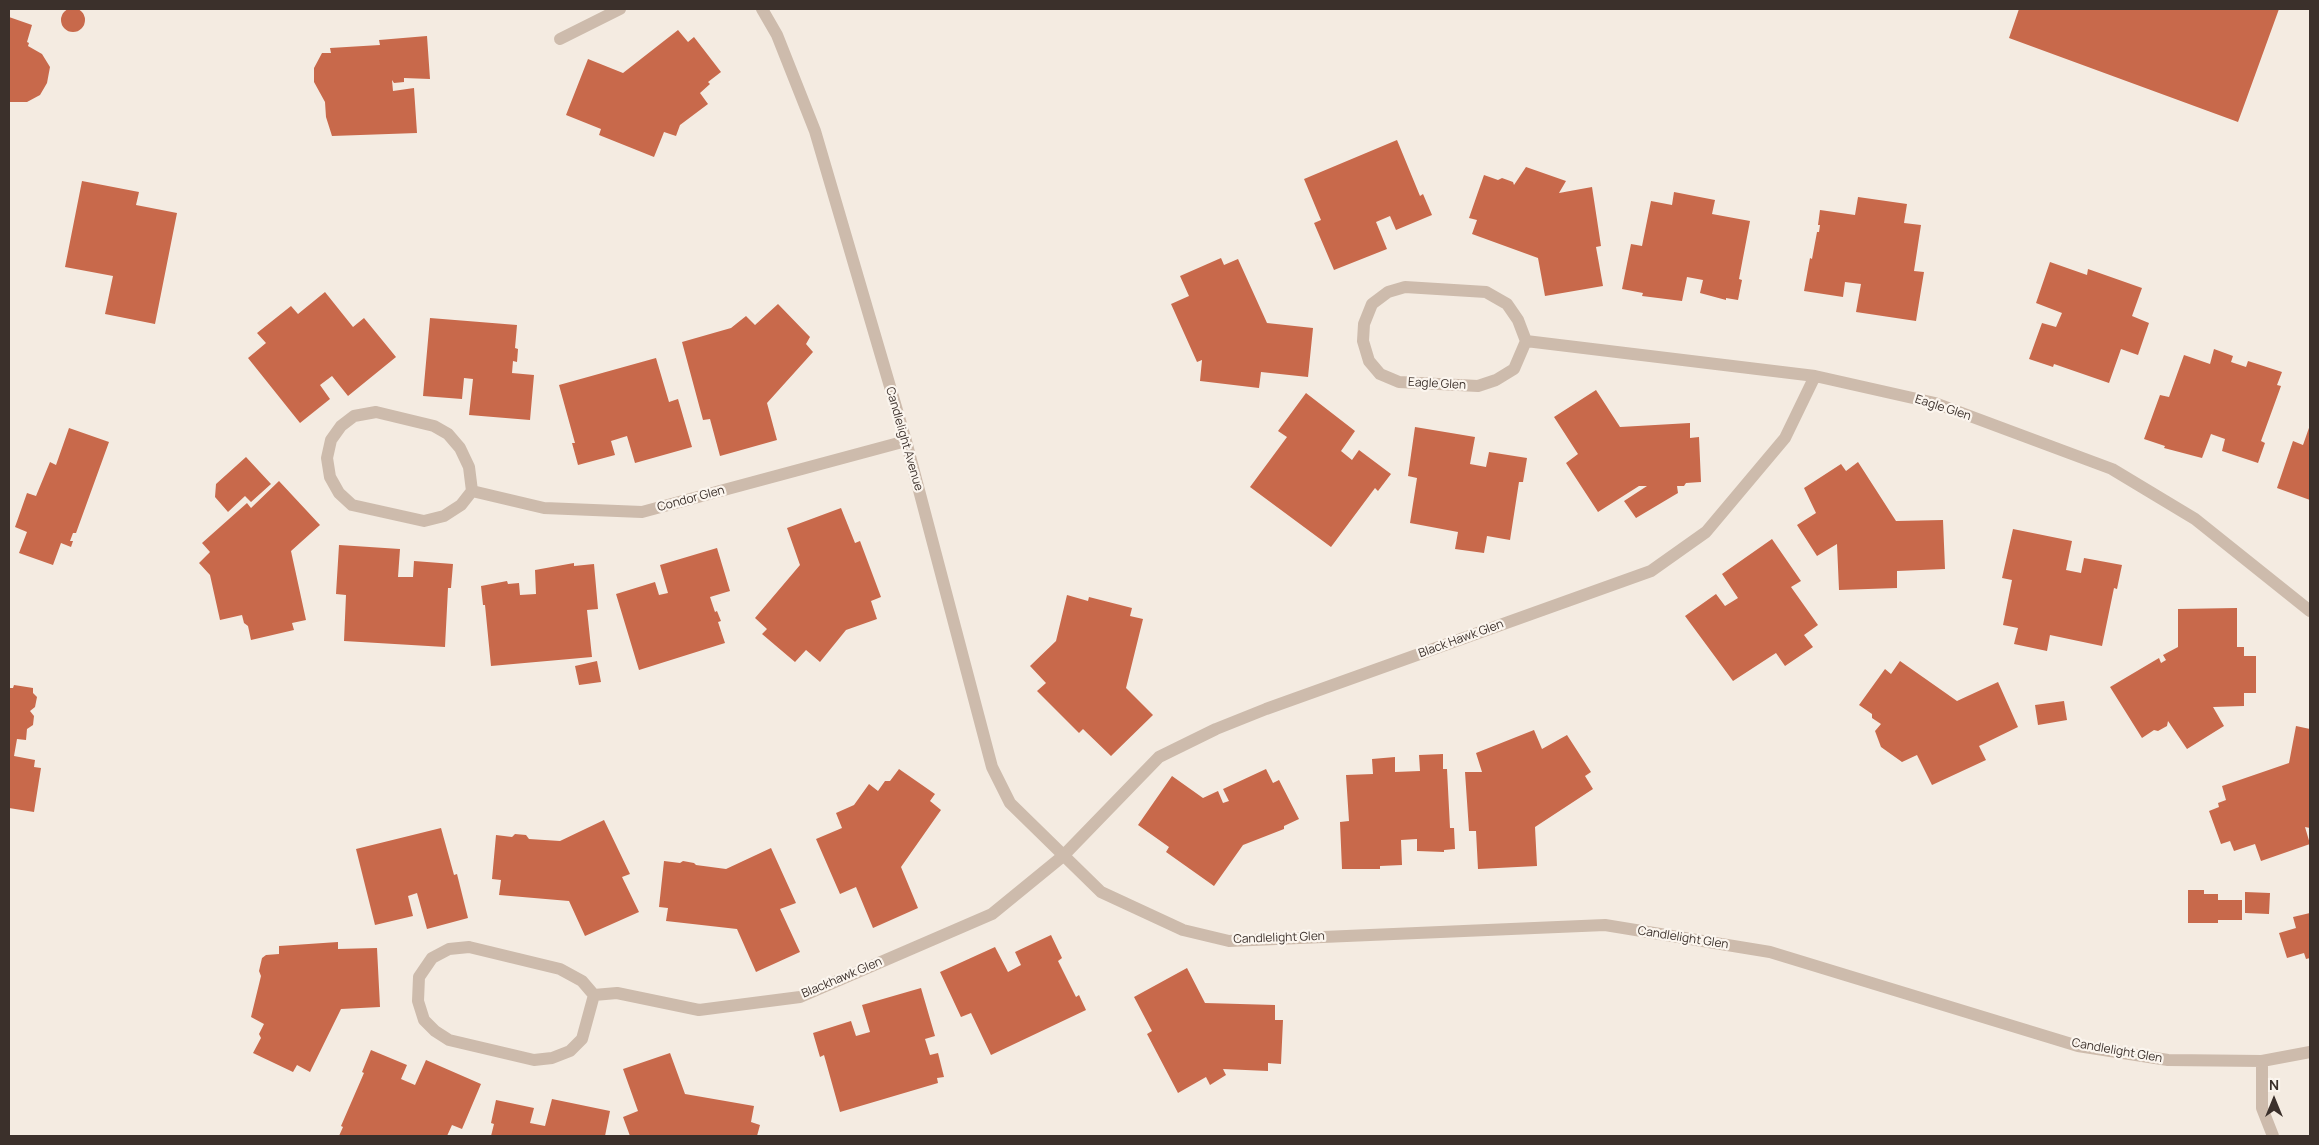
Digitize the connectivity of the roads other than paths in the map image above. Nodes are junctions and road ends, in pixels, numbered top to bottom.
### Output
1 (620, 9) edge
2 (762, 9) edge
3 (560, 39) dead end
4 (1526, 341) junction
5 (1815, 376) junction
6 (906, 441) junction
7 (472, 490) junction
8 (2310, 611) edge
9 (1063, 856) junction
10 (594, 995) junction
11 (2310, 1052) edge
12 (2262, 1061) junction
13 (2273, 1136) edge

1 - 3 street
2 - 6 street, Candlelight Avenue
4 - 4 street, Eagle Glen
4 - 5 street, Eagle Glen
5 - 8 street, Eagle Glen
5 - 9 street, Black Hawk Glen
6 - 7 street, Condor Glen
6 - 9 street, Candlelight Avenue
7 - 7 street
9 - 10 street, Blackhawk Glen
9 - 12 street, Candlelight Glen
10 - 10 street
11 - 12 street, Candlelight Glen
12 - 13 street

